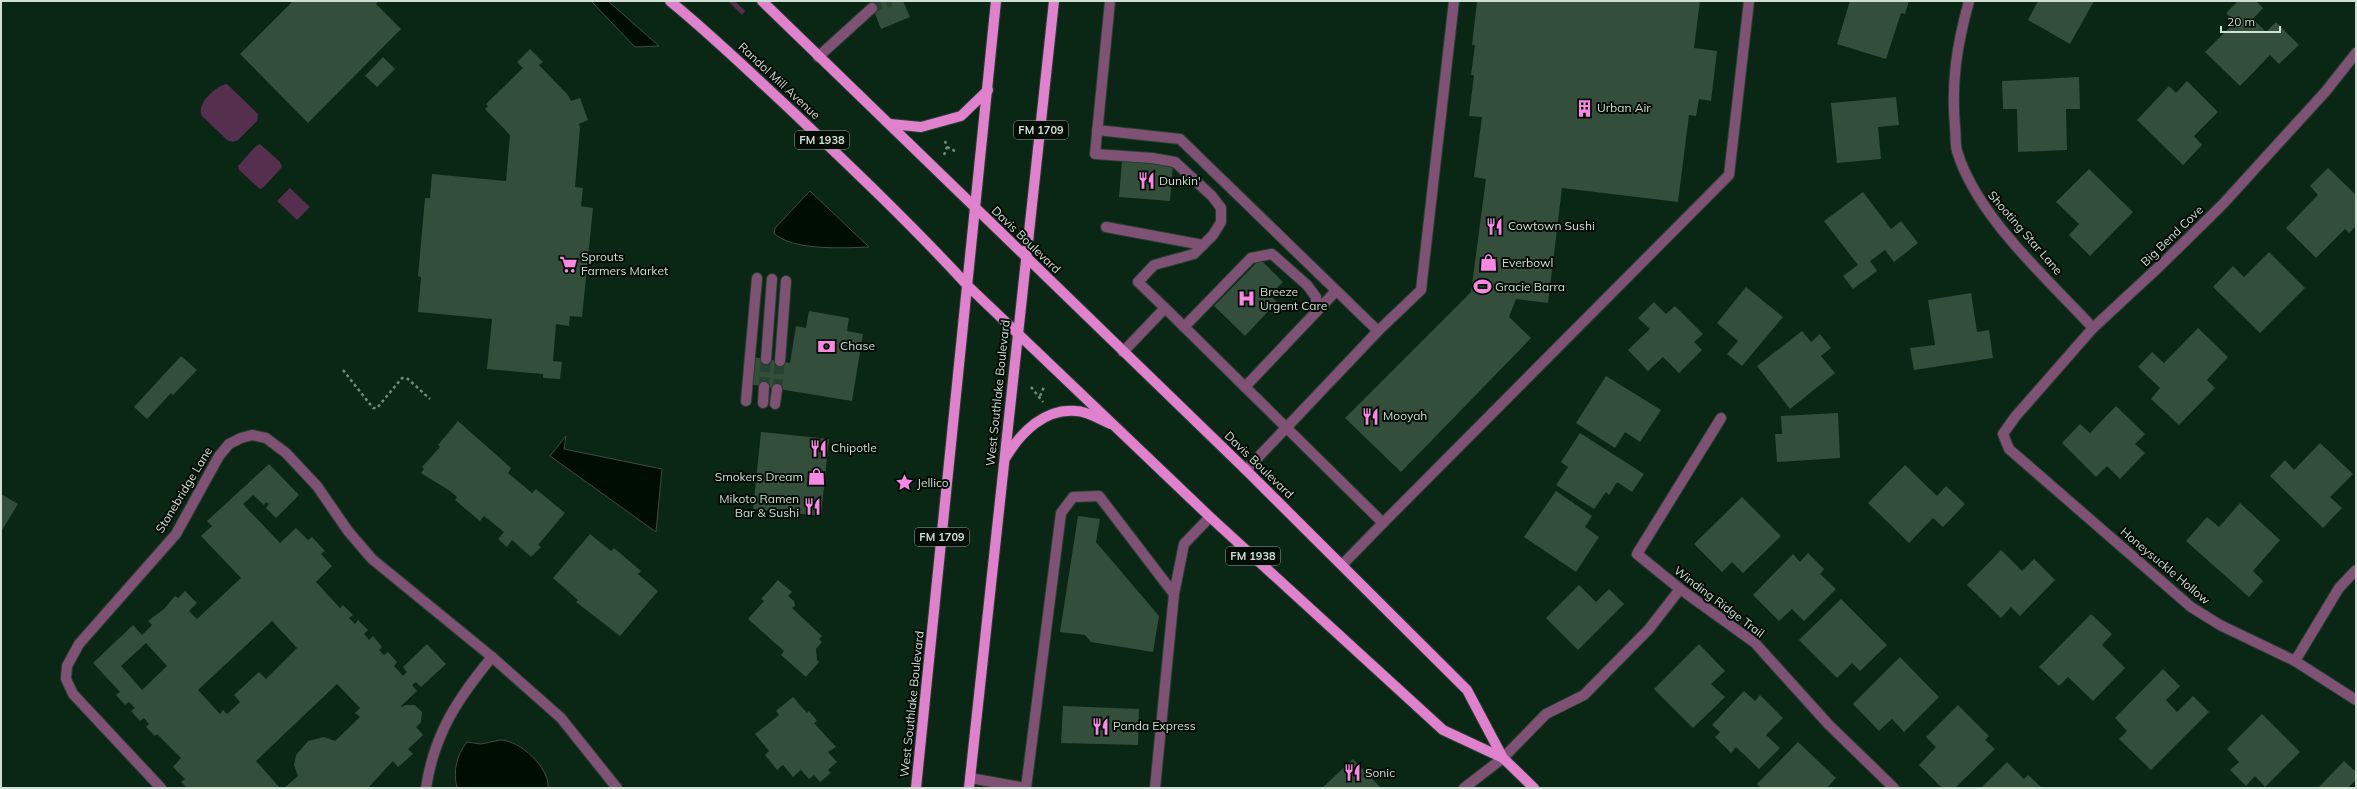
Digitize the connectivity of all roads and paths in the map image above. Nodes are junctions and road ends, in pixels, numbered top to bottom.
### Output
1 (670, 1) edge
2 (762, 1) edge
3 (996, 1) edge
4 (1054, 1) edge
5 (1110, 1) edge
6 (1454, 1) edge
7 (1748, 1) edge
8 (1970, 1) edge
9 (872, 8) tunnel mouth
10 (2356, 53) edge
11 (818, 57) junction
12 (988, 90) junction
13 (890, 124) junction
14 (1097, 130) junction
15 (946, 141) dead end
16 (947, 147) junction
17 (957, 152) dead end
18 (944, 155) dead end
19 (975, 209) junction
20 (1106, 227) dead end
21 (1203, 245) junction
22 (1027, 260) junction
23 (758, 278) dead end
24 (772, 280) dead end
25 (786, 281) dead end
26 (968, 286) junction
27 (1336, 291) junction
28 (1165, 308) junction
29 (1316, 312) junction
30 (1184, 327) junction
31 (2093, 328) junction
32 (1378, 332) junction
33 (1018, 333) junction
34 (1123, 352) junction
35 (766, 359) tunnel mouth
36 (780, 361) tunnel mouth
37 (343, 370) dead end
38 (764, 387) tunnel mouth
39 (1031, 387) dead end
40 (1044, 387) dead end
41 (1245, 387) junction
42 (777, 389) tunnel mouth
43 (1040, 396) junction
44 (430, 399) dead end
45 (746, 401) dead end
46 (1043, 402) dead end
47 (763, 403) dead end
48 (775, 404) dead end
49 (1721, 418) dead end
50 (1116, 426) junction
51 (1285, 427) junction
52 (2003, 434) joint
53 (1004, 460) junction
54 (1246, 470) junction
55 (1210, 517) junction
56 (1383, 523) junction
57 (1342, 565) junction
58 (2356, 570) edge
59 (1680, 589) junction
60 (1174, 594) junction
61 (492, 657) junction
62 (2295, 661) junction
63 (2356, 700) edge
64 (1503, 758) junction
65 (970, 783) edge
66 (161, 788) edge
67 (426, 788) edge
68 (617, 788) edge
69 (916, 788) edge
70 (1026, 788) edge
71 (1155, 788) edge
72 (1464, 788) edge
73 (1534, 788) edge
74 (1894, 788) edge

1 - 26 main road, Randol Mill Avenue / FM 1938
2 - 11 main road, FM 1938
3 - 12 main road, West Southlake Boulevard / FM 1709
4 - 22 main road, West Southlake Boulevard / FM 1709
5 - 14 street
6 - 32 street
7 - 56 street
8 - 31 street, Shooting Star Lane
9 - 11 street
10 - 31 street, Big Bend Cove
11 - 13 main road, FM 1938
12 - 13 main road
12 - 19 main road, West Southlake Boulevard / FM 1709
13 - 19 main road, FM 1938
14 - 21 street
14 - 27 street
15 - 16 path
16 - 17 path
16 - 18 path
19 - 22 main road, Davis Boulevard / FM 1938
19 - 26 main road, West Southlake Boulevard / FM 1709
20 - 21 street
21 - 28 street
22 - 33 main road, West Southlake Boulevard / FM 1709
22 - 34 main road, Davis Boulevard / FM 1938
23 - 45 street
24 - 35 street
25 - 36 street
26 - 33 main road, Davis Boulevard / FM 1938
26 - 69 main road, West Southlake Boulevard / FM 1709
27 - 29 street
27 - 32 street
28 - 30 street
28 - 34 street
29 - 30 street
29 - 41 street
30 - 41 street
31 - 52 street, Big Bend Cove
32 - 51 street
33 - 50 main road, Davis Boulevard / FM 1938
33 - 53 main road, West Southlake Boulevard / FM 1709
34 - 54 main road, Davis Boulevard / FM 1938
37 - 44 path
38 - 47 street
39 - 43 path
40 - 43 path
41 - 51 street
42 - 48 street
43 - 46 path
49 - 59 street, Winding Ridge Trail
50 - 53 main road
50 - 55 main road, Davis Boulevard / FM 1938
51 - 54 street
51 - 56 street
52 - 62 street, Honeysuckle Hollow
53 - 65 main road, West Southlake Boulevard / FM 1709
54 - 57 main road, Davis Boulevard / FM 1938
55 - 60 street
55 - 64 main road, Davis Boulevard / FM 1938
56 - 57 street
57 - 64 main road, Davis Boulevard / FM 1938
58 - 62 street
59 - 64 street
59 - 74 street, Winding Ridge Trail
60 - 70 street
60 - 71 street
61 - 66 street, Stonebridge Lane
61 - 67 street
61 - 68 street, Stonebridge Lane
62 - 63 street, Honeysuckle Hollow
64 - 72 street
64 - 73 main road, Davis Boulevard / FM 1938
65 - 70 street

